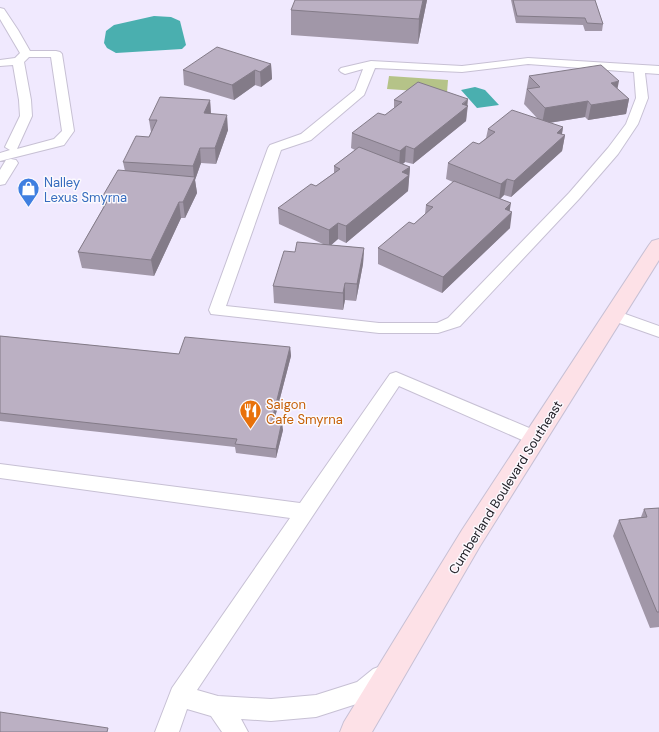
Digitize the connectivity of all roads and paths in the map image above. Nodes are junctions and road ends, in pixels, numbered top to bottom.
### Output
1 (0, 11) edge
2 (22, 57) junction
3 (0, 63) edge
4 (371, 64) junction
5 (640, 68) junction
6 (345, 70) dead end
7 (659, 70) edge
8 (12, 147) dead end
9 (5, 160) edge
10 (0, 181) edge
11 (659, 245) edge
12 (614, 315) junction
13 (659, 332) edge
14 (535, 438) junction
15 (0, 471) edge
16 (305, 512) junction
17 (394, 666) junction
18 (180, 696) junction
19 (218, 707) junction
20 (167, 732) edge
21 (236, 732) edge
22 (355, 732) edge

1 - 2 lane
2 - 3 lane
2 - 8 lane
2 - 9 lane
4 - 5 lane
4 - 5 lane
4 - 6 lane
5 - 7 lane
9 - 10 lane
11 - 12 main road, Cumberland Boulevard Southeast
12 - 13 lane
12 - 14 main road, Cumberland Boulevard Southeast
14 - 16 lane
14 - 17 main road, Cumberland Boulevard Southeast
15 - 16 lane
16 - 18 lane
17 - 19 lane
17 - 22 main road, Cumberland Boulevard Southeast
18 - 19 lane
18 - 20 lane
19 - 21 lane

